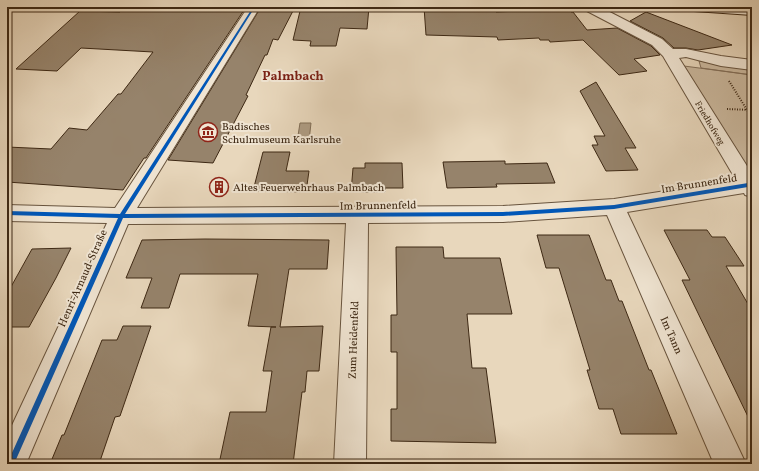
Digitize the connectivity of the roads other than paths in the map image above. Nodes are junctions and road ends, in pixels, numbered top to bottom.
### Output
1 (254, 7) edge
2 (590, 7) edge
3 (694, 7) edge
4 (752, 11) edge
5 (669, 54) junction
6 (752, 65) edge
7 (750, 188) edge
8 (614, 207) junction
9 (7, 213) edge
10 (121, 216) junction
11 (357, 216) junction
12 (10, 464) edge
13 (350, 464) edge
14 (730, 464) edge

1 - 10 street, Henri-Arnaud-Straße
2 - 5 street, Friedhofweg
3 - 4 street
5 - 6 street
5 - 7 street, Friedhofweg
7 - 8 street, Im Brunnenfeld
8 - 11 street, Im Brunnenfeld
8 - 14 street, Im Tann
9 - 10 street, Im Brunnenfeld
10 - 11 street, Im Brunnenfeld
10 - 12 street, Henri-Arnaud-Straße
11 - 13 street, Zum Heidenfeld

